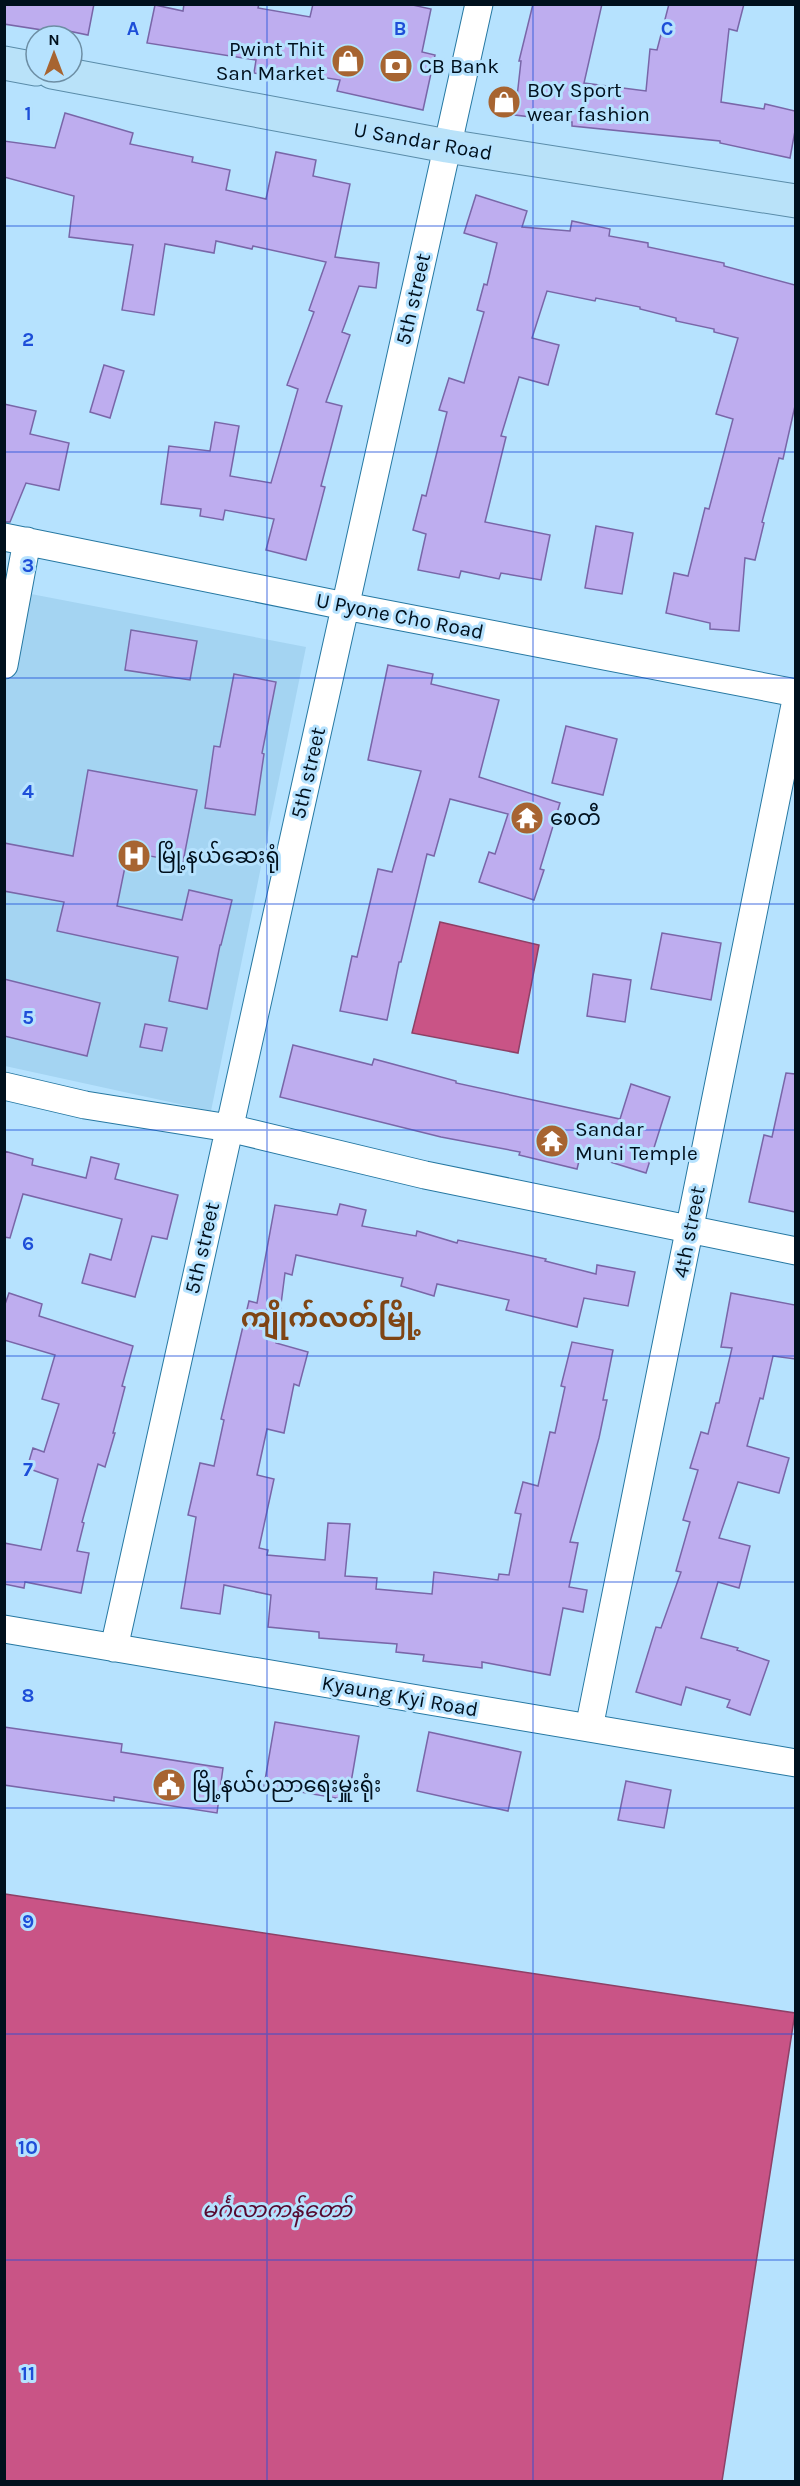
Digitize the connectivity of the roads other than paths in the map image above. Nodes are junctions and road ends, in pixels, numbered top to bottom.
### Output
1 (479, 4) edge
2 (4, 63) edge
3 (24, 67) edge
4 (84, 78) edge
5 (447, 147) junction
6 (795, 201) edge
7 (16, 539) edge
8 (345, 606) junction
9 (4, 665) edge
10 (795, 693) edge
11 (795, 700) edge
12 (4, 1086) edge
13 (229, 1128) junction
14 (689, 1228) junction
15 (795, 1251) edge
16 (4, 1629) edge
17 (114, 1648) junction
18 (589, 1728) junction
19 (795, 1763) edge

1 - 5 street, 5th street
2 - 3 main road
4 - 5 main road, U Sandar Road
5 - 6 main road, U Sandar Road
5 - 8 street, 5th street
7 - 8 street, U Pyone Cho Road
7 - 9 street
8 - 10 street, U Pyone Cho Road
8 - 13 street, 5th street
11 - 14 street, 4th street
12 - 13 street
13 - 14 street
13 - 17 street, 5th street
14 - 15 street
14 - 18 street, 4th street
16 - 17 street, Kyaung Kyi Road
17 - 18 street, Kyaung Kyi Road
18 - 19 street, Kyaung Kyi Road

